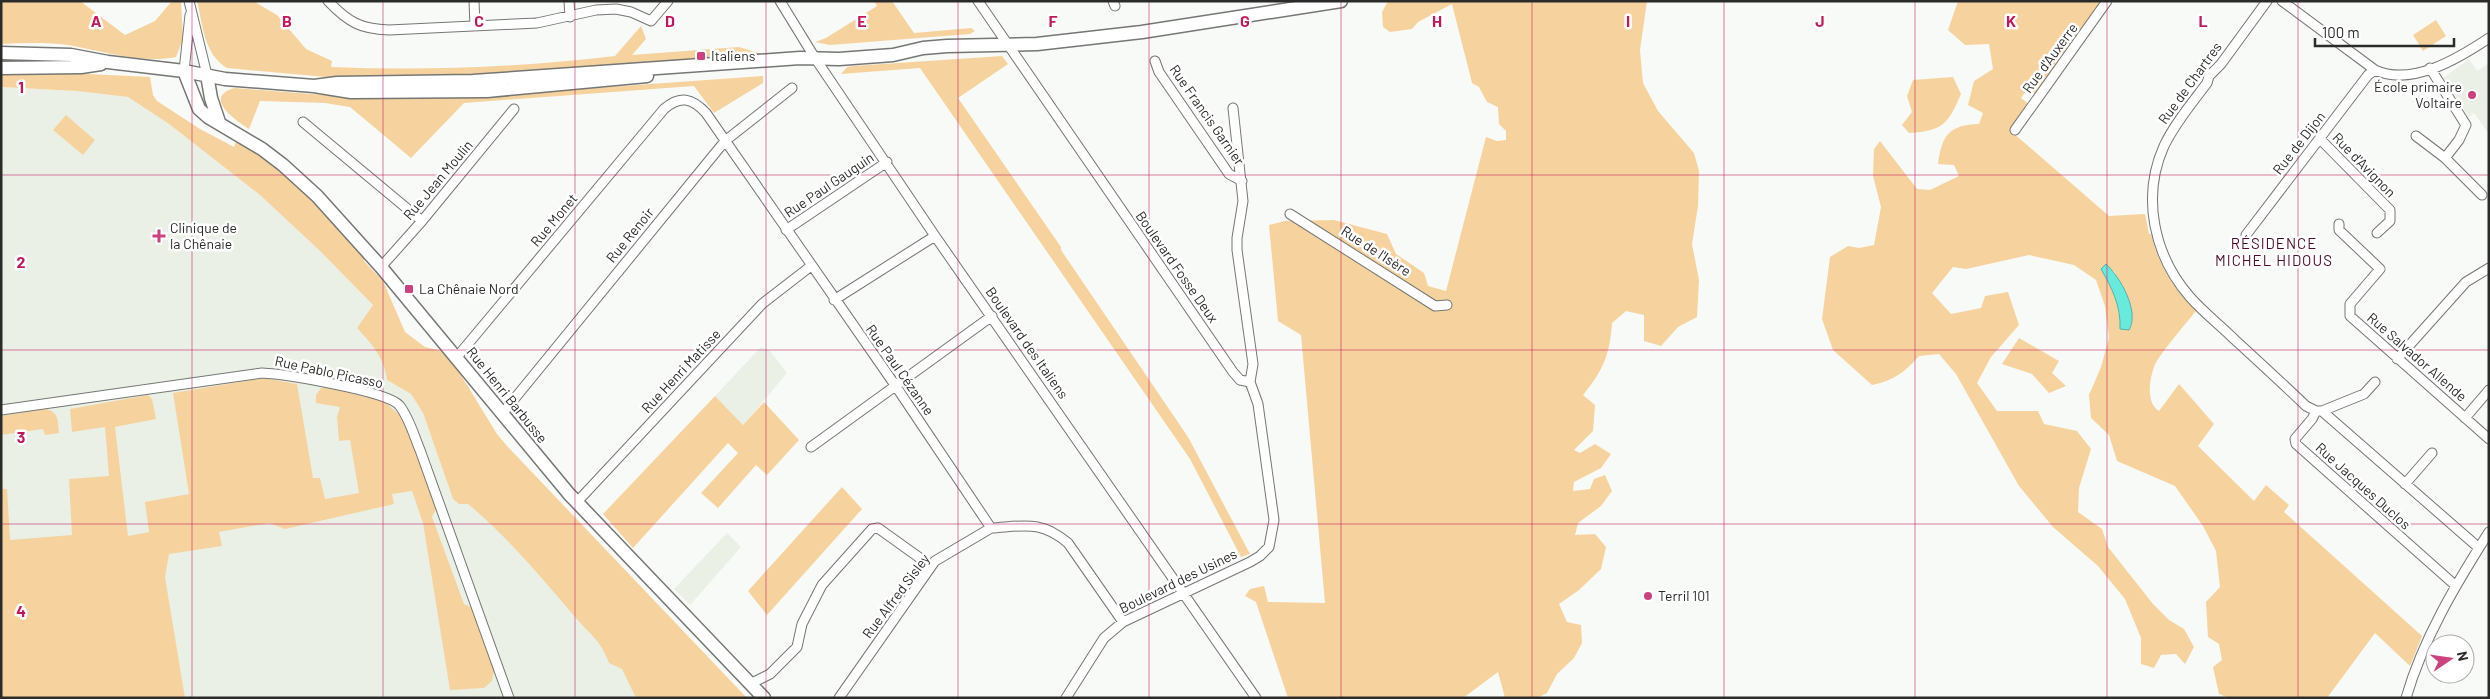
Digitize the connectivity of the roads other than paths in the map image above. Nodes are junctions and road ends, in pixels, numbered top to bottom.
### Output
1 (189, 1) edge
2 (328, 1) edge
3 (474, 1) edge
4 (569, 1) edge
5 (668, 1) edge
6 (780, 1) edge
7 (978, 1) edge
8 (1342, 1) edge
9 (2108, 1) edge
10 (2266, 1) edge
11 (2282, 1) edge
12 (191, 12) junction
13 (570, 17) junction
14 (475, 26) junction
15 (2489, 38) edge
16 (1006, 43) junction
17 (1, 53) edge
18 (815, 58) junction
19 (1155, 61) dead end
20 (108, 62) junction
21 (1, 68) edge
22 (2430, 68) junction
23 (184, 70) junction
24 (2375, 70) junction
25 (207, 75) junction
26 (792, 88) dead end
27 (673, 101) joint
28 (1234, 108) dead end
29 (514, 109) dead end
30 (219, 122) junction
31 (303, 122) dead end
32 (2015, 130) dead end
33 (2416, 136) dead end
34 (2320, 139) junction
35 (725, 141) junction
36 (2444, 158) junction
37 (887, 162) junction
38 (1242, 181) junction
39 (2482, 195) dead end
40 (1290, 214) dead end
41 (422, 221) junction
42 (2339, 224) dead end
43 (786, 230) junction
44 (2377, 233) dead end
45 (2246, 234) dead end
46 (935, 236) junction
47 (811, 266) junction
48 (381, 267) junction
49 (2489, 268) edge
50 (834, 300) junction
51 (1447, 305) dead end
52 (992, 316) junction
53 (457, 358) junction
54 (2397, 359) junction
55 (1250, 382) junction
56 (2375, 382) dead end
57 (895, 385) junction
58 (2489, 390) edge
59 (1, 410) edge
60 (2319, 411) junction
61 (502, 414) junction
62 (2466, 418) junction
63 (2489, 439) edge
64 (811, 447) dead end
65 (2432, 453) dead end
66 (2405, 484) junction
67 (577, 502) junction
68 (991, 528) junction
69 (2489, 532) edge
70 (2479, 548) junction
71 (931, 566) junction
72 (2456, 586) junction
73 (1184, 593) junction
74 (1123, 622) junction
75 (750, 684) junction
76 (509, 698) edge
77 (764, 698) edge
78 (839, 698) edge
79 (1066, 698) edge
80 (1256, 698) edge
81 (2406, 698) edge

1 - 12 street
2 - 14 street
3 - 14 street
4 - 13 street
5 - 13 street
6 - 18 street, Boulevard des Italiens
7 - 16 street, Boulevard Fosse Deux
8 - 16 main road
9 - 32 street, Rue d'Auxerre
10 - 60 street, Rue de Chartres
11 - 24 street
12 - 23 street
12 - 25 street
13 - 14 street
15 - 22 street
16 - 18 main road
16 - 55 street, Boulevard Fosse Deux
17 - 20 main road
18 - 25 main road
18 - 37 street, Boulevard des Italiens
19 - 38 street, Rue Francis Garnier
20 - 21 main road
20 - 23 main road
22 - 24 street
22 - 36 street
23 - 25 main road
23 - 30 main road, Rue Henri Barbusse
24 - 34 street, Rue de Dijon
25 - 30 main road
26 - 35 street, Rue Renoir
27 - 35 street, Rue Paul Cézanne
27 - 53 street, Rue Monet
28 - 38 street
29 - 41 street, Rue Jean Moulin
30 - 48 main road, Rue Henri Barbusse
31 - 41 street
33 - 36 street
34 - 44 street, Rue d'Avignon
34 - 45 street, Rue de Dijon
35 - 43 street, Rue Paul Cézanne
35 - 61 street, Rue Renoir
36 - 39 street
37 - 43 street, Rue Paul Gauguin
37 - 46 street, Boulevard des Italiens
38 - 55 street
40 - 51 street, Rue de l'Isère
41 - 48 street, Rue Jean Moulin
42 - 54 street, Rue Salvador Allende
43 - 47 street, Rue Paul Cézanne
46 - 50 street
46 - 52 street, Boulevard des Italiens
47 - 50 street, Rue Paul Cézanne
47 - 67 street, Rue Henri Matisse
48 - 53 main road, Rue Henri Barbusse
49 - 54 street
50 - 57 street, Rue Paul Cézanne
52 - 57 street
52 - 73 street, Boulevard des Italiens
53 - 61 main road, Rue Henri Barbusse
54 - 62 street, Rue Salvador Allende
55 - 73 street, Boulevard des Usines
56 - 60 street
57 - 64 street
57 - 68 street, Rue Paul Cézanne
58 - 62 street
59 - 76 street, Rue Pablo Picasso
60 - 66 street
60 - 72 street, Rue Jacques Duclos
61 - 67 main road, Rue Henri Barbusse
62 - 63 street, Rue Salvador Allende
65 - 66 street
66 - 70 street
67 - 75 main road, Rue Henri Barbusse
68 - 71 street, Rue Alfred Sisley
68 - 74 street
69 - 70 street
70 - 72 street
71 - 75 street
71 - 78 street, Rue Alfred Sisley
72 - 81 street
73 - 74 street, Boulevard des Usines
73 - 80 street, Boulevard des Italiens
74 - 79 street, Boulevard des Usines
75 - 77 main road, Rue Henri Barbusse

